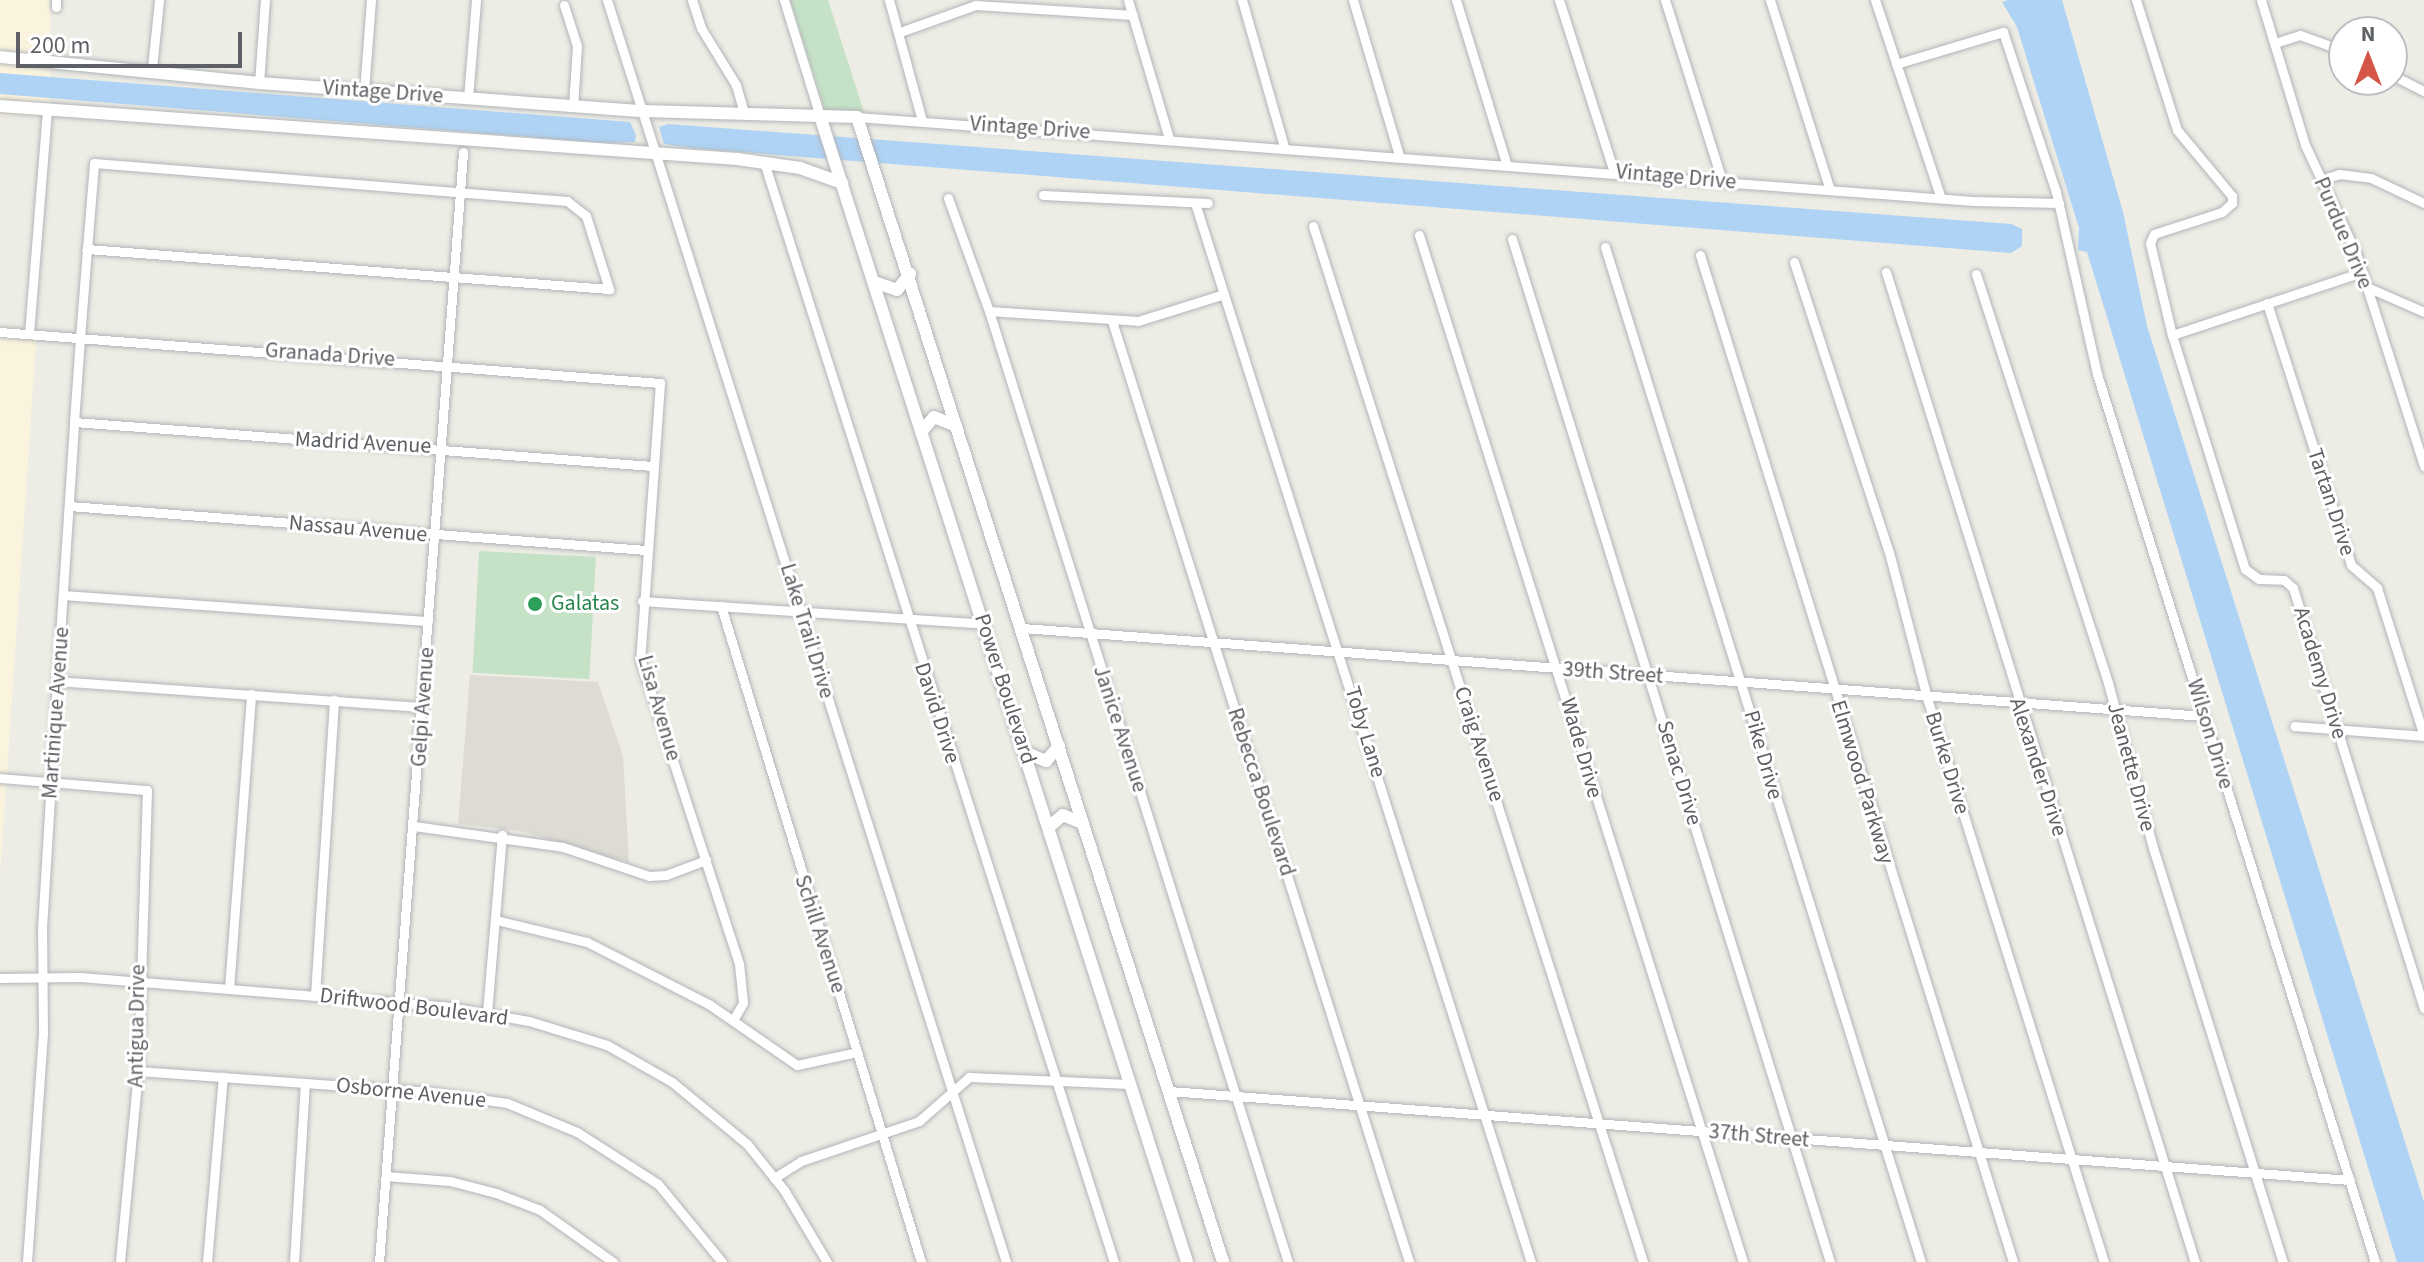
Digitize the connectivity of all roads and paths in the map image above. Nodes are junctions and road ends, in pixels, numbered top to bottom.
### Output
1 (159, 0) edge
2 (265, 0) edge
3 (371, 0) edge
4 (476, 0) edge
5 (607, 0) edge
6 (692, 0) edge
7 (784, 0) edge
8 (889, 0) edge
9 (1128, 0) edge
10 (1242, 0) edge
11 (1353, 0) edge
12 (1456, 0) edge
13 (1559, 0) edge
14 (1665, 0) edge
15 (1770, 0) edge
16 (1875, 0) edge
17 (2136, 0) edge
18 (2261, 0) edge
19 (1006, 3) edge
20 (564, 5) dead end
21 (1133, 15) junction
22 (900, 32) junction
23 (2275, 43) junction
24 (2328, 45) edge
25 (0, 57) edge
26 (1896, 64) junction
27 (152, 68) junction
28 (259, 83) junction
29 (364, 91) junction
30 (468, 98) junction
31 (0, 106) edge
32 (573, 106) junction
33 (47, 109) junction
34 (643, 111) junction
35 (744, 113) junction
36 (857, 117) junction
37 (822, 121) junction
38 (922, 121) junction
39 (1169, 138) junction
40 (1284, 146) junction
41 (463, 152) dead end
42 (655, 154) junction
43 (1399, 155) junction
44 (764, 162) junction
45 (1506, 163) junction
46 (1614, 172) junction
47 (2321, 180) junction
48 (1722, 181) junction
49 (842, 183) junction
50 (1830, 190) junction
51 (461, 192) junction
52 (1043, 195) dead end
53 (948, 198) dead end
54 (1941, 198) junction
55 (1195, 203) junction
56 (1208, 203) dead end
57 (2059, 203) junction
58 (2424, 203) edge
59 (1313, 226) dead end
60 (1419, 235) dead end
61 (1512, 239) dead end
62 (1605, 247) dead end
63 (87, 249) junction
64 (1700, 255) dead end
65 (1794, 262) dead end
66 (1886, 272) dead end
67 (2362, 272) junction
68 (910, 274) junction
69 (1976, 274) dead end
70 (454, 279) junction
71 (877, 283) junction
72 (2367, 287) junction
73 (1224, 294) junction
74 (2267, 303) junction
75 (989, 311) junction
76 (2424, 312) edge
77 (1112, 321) junction
78 (0, 332) edge
79 (29, 334) junction
80 (2172, 335) junction
81 (80, 338) junction
82 (448, 364) junction
83 (660, 383) joint
84 (74, 422) junction
85 (956, 426) junction
86 (923, 430) junction
87 (2424, 430) edge
88 (2413, 434) junction
89 (443, 448) junction
90 (652, 466) junction
91 (2424, 466) edge
92 (69, 506) junction
93 (435, 535) junction
94 (646, 550) junction
95 (64, 595) junction
96 (642, 601) junction
97 (721, 606) junction
98 (801, 612) junction
99 (907, 619) junction
100 (428, 621) junction
101 (984, 624) junction
102 (1022, 628) junction
103 (1089, 633) junction
104 (1213, 643) junction
105 (1341, 653) junction
106 (1453, 662) junction
107 (1559, 669) junction
108 (1649, 676) junction
109 (57, 681) junction
110 (1742, 683) junction
111 (1835, 691) junction
112 (251, 694) junction
113 (1927, 698) junction
114 (334, 700) junction
115 (2017, 704) junction
116 (423, 707) junction
117 (2116, 710) junction
118 (2204, 716) junction
119 (2294, 726) dead end
120 (2338, 729) junction
121 (2424, 736) edge
122 (1059, 746) junction
123 (1027, 753) junction
124 (0, 778) edge
125 (51, 781) junction
126 (1082, 823) junction
127 (414, 826) junction
128 (1049, 827) junction
129 (502, 835) junction
130 (706, 860) junction
131 (496, 920) junction
132 (44, 976) junction
133 (0, 978) edge
134 (138, 983) junction
135 (229, 989) junction
136 (315, 995) junction
137 (400, 1002) junction
138 (2424, 1008) edge
139 (487, 1013) junction
140 (733, 1020) junction
141 (857, 1052) junction
142 (138, 1071) junction
143 (223, 1077) junction
144 (1054, 1081) junction
145 (305, 1083) junction
146 (1130, 1084) junction
147 (393, 1089) junction
148 (1169, 1091) junction
149 (951, 1092) junction
150 (1235, 1095) junction
151 (1359, 1104) junction
152 (1483, 1114) junction
153 (1599, 1123) junction
154 (1703, 1131) junction
155 (881, 1134) junction
156 (1792, 1139) junction
157 (1886, 1146) junction
158 (1978, 1154) junction
159 (2072, 1161) junction
160 (2165, 1167) junction
161 (2254, 1174) junction
162 (386, 1176) junction
163 (774, 1178) junction
164 (2350, 1180) junction
165 (27, 1262) edge
166 (120, 1262) edge
167 (207, 1262) edge
168 (294, 1262) edge
169 (381, 1262) edge
170 (613, 1262) edge
171 (722, 1262) edge
172 (827, 1262) edge
173 (921, 1262) edge
174 (1006, 1262) edge
175 (1114, 1262) edge
176 (1187, 1262) edge
177 (1223, 1262) edge
178 (1288, 1262) edge
179 (1409, 1262) edge
180 (1531, 1262) edge
181 (1643, 1262) edge
182 (1743, 1262) edge
183 (1830, 1262) edge
184 (1921, 1262) edge
185 (2013, 1262) edge
186 (2104, 1262) edge
187 (2195, 1262) edge
188 (2283, 1262) edge
189 (2375, 1262) edge

1 - 27 street
2 - 28 street
3 - 29 street
4 - 30 street
5 - 34 street, Lake Trail Drive
6 - 35 street
7 - 37 street
8 - 22 street
9 - 21 street
10 - 40 street
11 - 43 street
12 - 45 street
13 - 46 street
14 - 48 street
15 - 50 street
16 - 26 street
17 - 80 street, Academy Drive
18 - 23 street, Purdue Drive
19 - 21 street
19 - 22 street
20 - 32 street
21 - 39 street
22 - 38 street
23 - 24 street
23 - 47 street, Purdue Drive
25 - 27 street, Vintage Drive
26 - 54 street
26 - 57 street, Wilson Drive
27 - 28 street, Vintage Drive
28 - 29 street, Vintage Drive
29 - 30 street, Vintage Drive
30 - 32 street, Vintage Drive
31 - 33 street, Vintage Drive
32 - 34 street, Vintage Drive
33 - 42 street, Vintage Drive
33 - 79 street
34 - 35 street, Vintage Drive
34 - 42 street, Lake Trail Drive
35 - 37 street, Vintage Drive
36 - 37 street, Vintage Drive
36 - 38 street, Vintage Drive
36 - 68 street, Power Boulevard
37 - 49 street, Power Boulevard
38 - 39 street, Vintage Drive
39 - 40 street, Vintage Drive
40 - 43 street, Vintage Drive
41 - 51 street, Gelpi Avenue
42 - 44 street, Vintage Drive
42 - 98 street, Lake Trail Drive
43 - 45 street, Vintage Drive
44 - 49 street, Vintage Drive
44 - 99 street, David Drive
45 - 46 street, Vintage Drive
46 - 48 street, Vintage Drive
47 - 58 street
47 - 67 street, Purdue Drive
48 - 50 street, Vintage Drive
49 - 71 street, Power Boulevard
50 - 54 street, Vintage Drive
51 - 63 street, Martinique Avenue
51 - 70 street, Gelpi Avenue
51 - 70 street
52 - 55 street
53 - 75 street, Janice Avenue
54 - 57 street, Vintage Drive
55 - 56 street
55 - 73 street, Toby Lane
57 - 118 street, Wilson Drive
59 - 106 street, Craig Avenue
60 - 107 street, Wade Drive
61 - 108 street, Senac Drive
62 - 110 street, Pike Drive
63 - 70 street
63 - 81 street, Martinique Avenue
64 - 111 street, Elmwood Parkway
65 - 113 street, Burke Drive
66 - 115 street, Alexander Drive
67 - 72 street, Purdue Drive
67 - 74 street
68 - 71 street
68 - 85 street, Power Boulevard
69 - 117 street, Jeanette Drive
70 - 82 street, Gelpi Avenue
71 - 86 street, Power Boulevard
72 - 76 street
72 - 88 street, Purdue Drive
73 - 77 street
73 - 105 street, Toby Lane
74 - 80 street
74 - 121 street, Tartan Drive
75 - 77 street
75 - 103 street, Janice Avenue
77 - 104 street, Rebecca Boulevard
78 - 79 street, Granada Drive
79 - 81 street, Granada Drive
80 - 120 street, Academy Drive
81 - 82 street, Granada Drive
81 - 84 street, Martinique Avenue
82 - 83 street, Granada Drive
82 - 89 street, Gelpi Avenue
83 - 90 street, Lisa Avenue
84 - 89 street, Madrid Avenue
84 - 92 street, Martinique Avenue
85 - 86 street
85 - 102 street, Power Boulevard
86 - 101 street, Power Boulevard
87 - 88 street
88 - 91 street, Purdue Drive
89 - 90 street, Madrid Avenue
89 - 93 street, Gelpi Avenue
90 - 94 street, Lisa Avenue
92 - 93 street, Nassau Avenue
92 - 95 street, Martinique Avenue
93 - 94 street, Nassau Avenue
93 - 100 street, Gelpi Avenue
94 - 96 street, Lisa Avenue
95 - 100 street
95 - 109 street, Martinique Avenue
96 - 97 street
96 - 130 street, Lisa Avenue
97 - 98 street
97 - 141 street, Schill Avenue
98 - 99 street
98 - 149 street, Lake Trail Drive
99 - 101 street
99 - 144 street, David Drive
100 - 116 street, Gelpi Avenue
101 - 123 street, Power Boulevard
102 - 103 street, 39th Street
102 - 122 street, Power Boulevard
103 - 104 street, 39th Street
103 - 150 street, Janice Avenue
104 - 105 street, 39th Street
104 - 151 street, Rebecca Boulevard
105 - 106 street, 39th Street
105 - 152 street, Toby Lane
106 - 107 street, 39th Street
106 - 153 street, Craig Avenue
107 - 108 street, 39th Street
107 - 154 street, Wade Drive
108 - 110 street, 39th Street
108 - 156 street, Senac Drive
109 - 112 street
109 - 125 street, Martinique Avenue
110 - 111 street, 39th Street
110 - 157 street, Pike Drive
111 - 113 street, 39th Street
111 - 158 street, Elmwood Parkway
112 - 114 street
112 - 135 street
113 - 115 street, 39th Street
113 - 159 street, Burke Drive
114 - 116 street
114 - 136 street
115 - 117 street, 39th Street
115 - 160 street, Alexander Drive
116 - 127 street, Gelpi Avenue
117 - 118 street, 39th Street
117 - 161 street, Jeanette Drive
118 - 164 street, Wilson Drive
119 - 120 street
120 - 121 street
120 - 138 street, Academy Drive
122 - 123 street
122 - 126 street, Power Boulevard
123 - 128 street, Power Boulevard
124 - 125 street
125 - 132 street, Martinique Avenue
125 - 134 street, Antigua Drive
126 - 128 street
126 - 148 street, Power Boulevard
127 - 129 street
127 - 137 street, Gelpi Avenue
128 - 146 street, Power Boulevard
129 - 130 street
129 - 131 street
130 - 140 street, Lisa Avenue
131 - 139 street
131 - 140 street
132 - 133 street, Driftwood Boulevard
132 - 134 street, Driftwood Boulevard
132 - 165 street, Martinique Avenue
134 - 135 street, Driftwood Boulevard
134 - 142 street, Antigua Drive
135 - 136 street, Driftwood Boulevard
136 - 137 street, Driftwood Boulevard
137 - 139 street, Driftwood Boulevard
137 - 147 street, Gelpi Avenue
139 - 163 street, Driftwood Boulevard
140 - 141 street
141 - 155 street, Schill Avenue
142 - 143 street, Osborne Avenue
142 - 166 street, Antigua Drive
143 - 145 street, Osborne Avenue
143 - 167 street
144 - 146 street
144 - 149 street
144 - 175 street, David Drive
145 - 147 street, Osborne Avenue
145 - 168 street
146 - 176 street, Power Boulevard
147 - 162 street, Gelpi Avenue
147 - 171 street, Osborne Avenue
148 - 150 street, 37th Street
148 - 177 street, Power Boulevard
149 - 155 street
149 - 174 street, Lake Trail Drive
150 - 151 street, 37th Street
150 - 178 street, Janice Avenue
151 - 152 street, 37th Street
151 - 179 street, Rebecca Boulevard
152 - 153 street, 37th Street
152 - 180 street, Toby Lane
153 - 154 street, 37th Street
153 - 181 street, Craig Avenue
154 - 156 street, 37th Street
154 - 182 street, Wade Drive
155 - 163 street
155 - 173 street, Schill Avenue
156 - 157 street, 37th Street
156 - 183 street, Senac Drive
157 - 158 street, 37th Street
157 - 184 street, Pike Drive
158 - 159 street, 37th Street
158 - 185 street, Elmwood Parkway
159 - 160 street, 37th Street
159 - 186 street, Burke Drive
160 - 161 street, 37th Street
160 - 187 street, Alexander Drive
161 - 164 street, 37th Street
161 - 188 street, Jeanette Drive
162 - 169 street, Gelpi Avenue
162 - 170 street
163 - 172 street, Driftwood Boulevard
164 - 189 street, Wilson Drive

